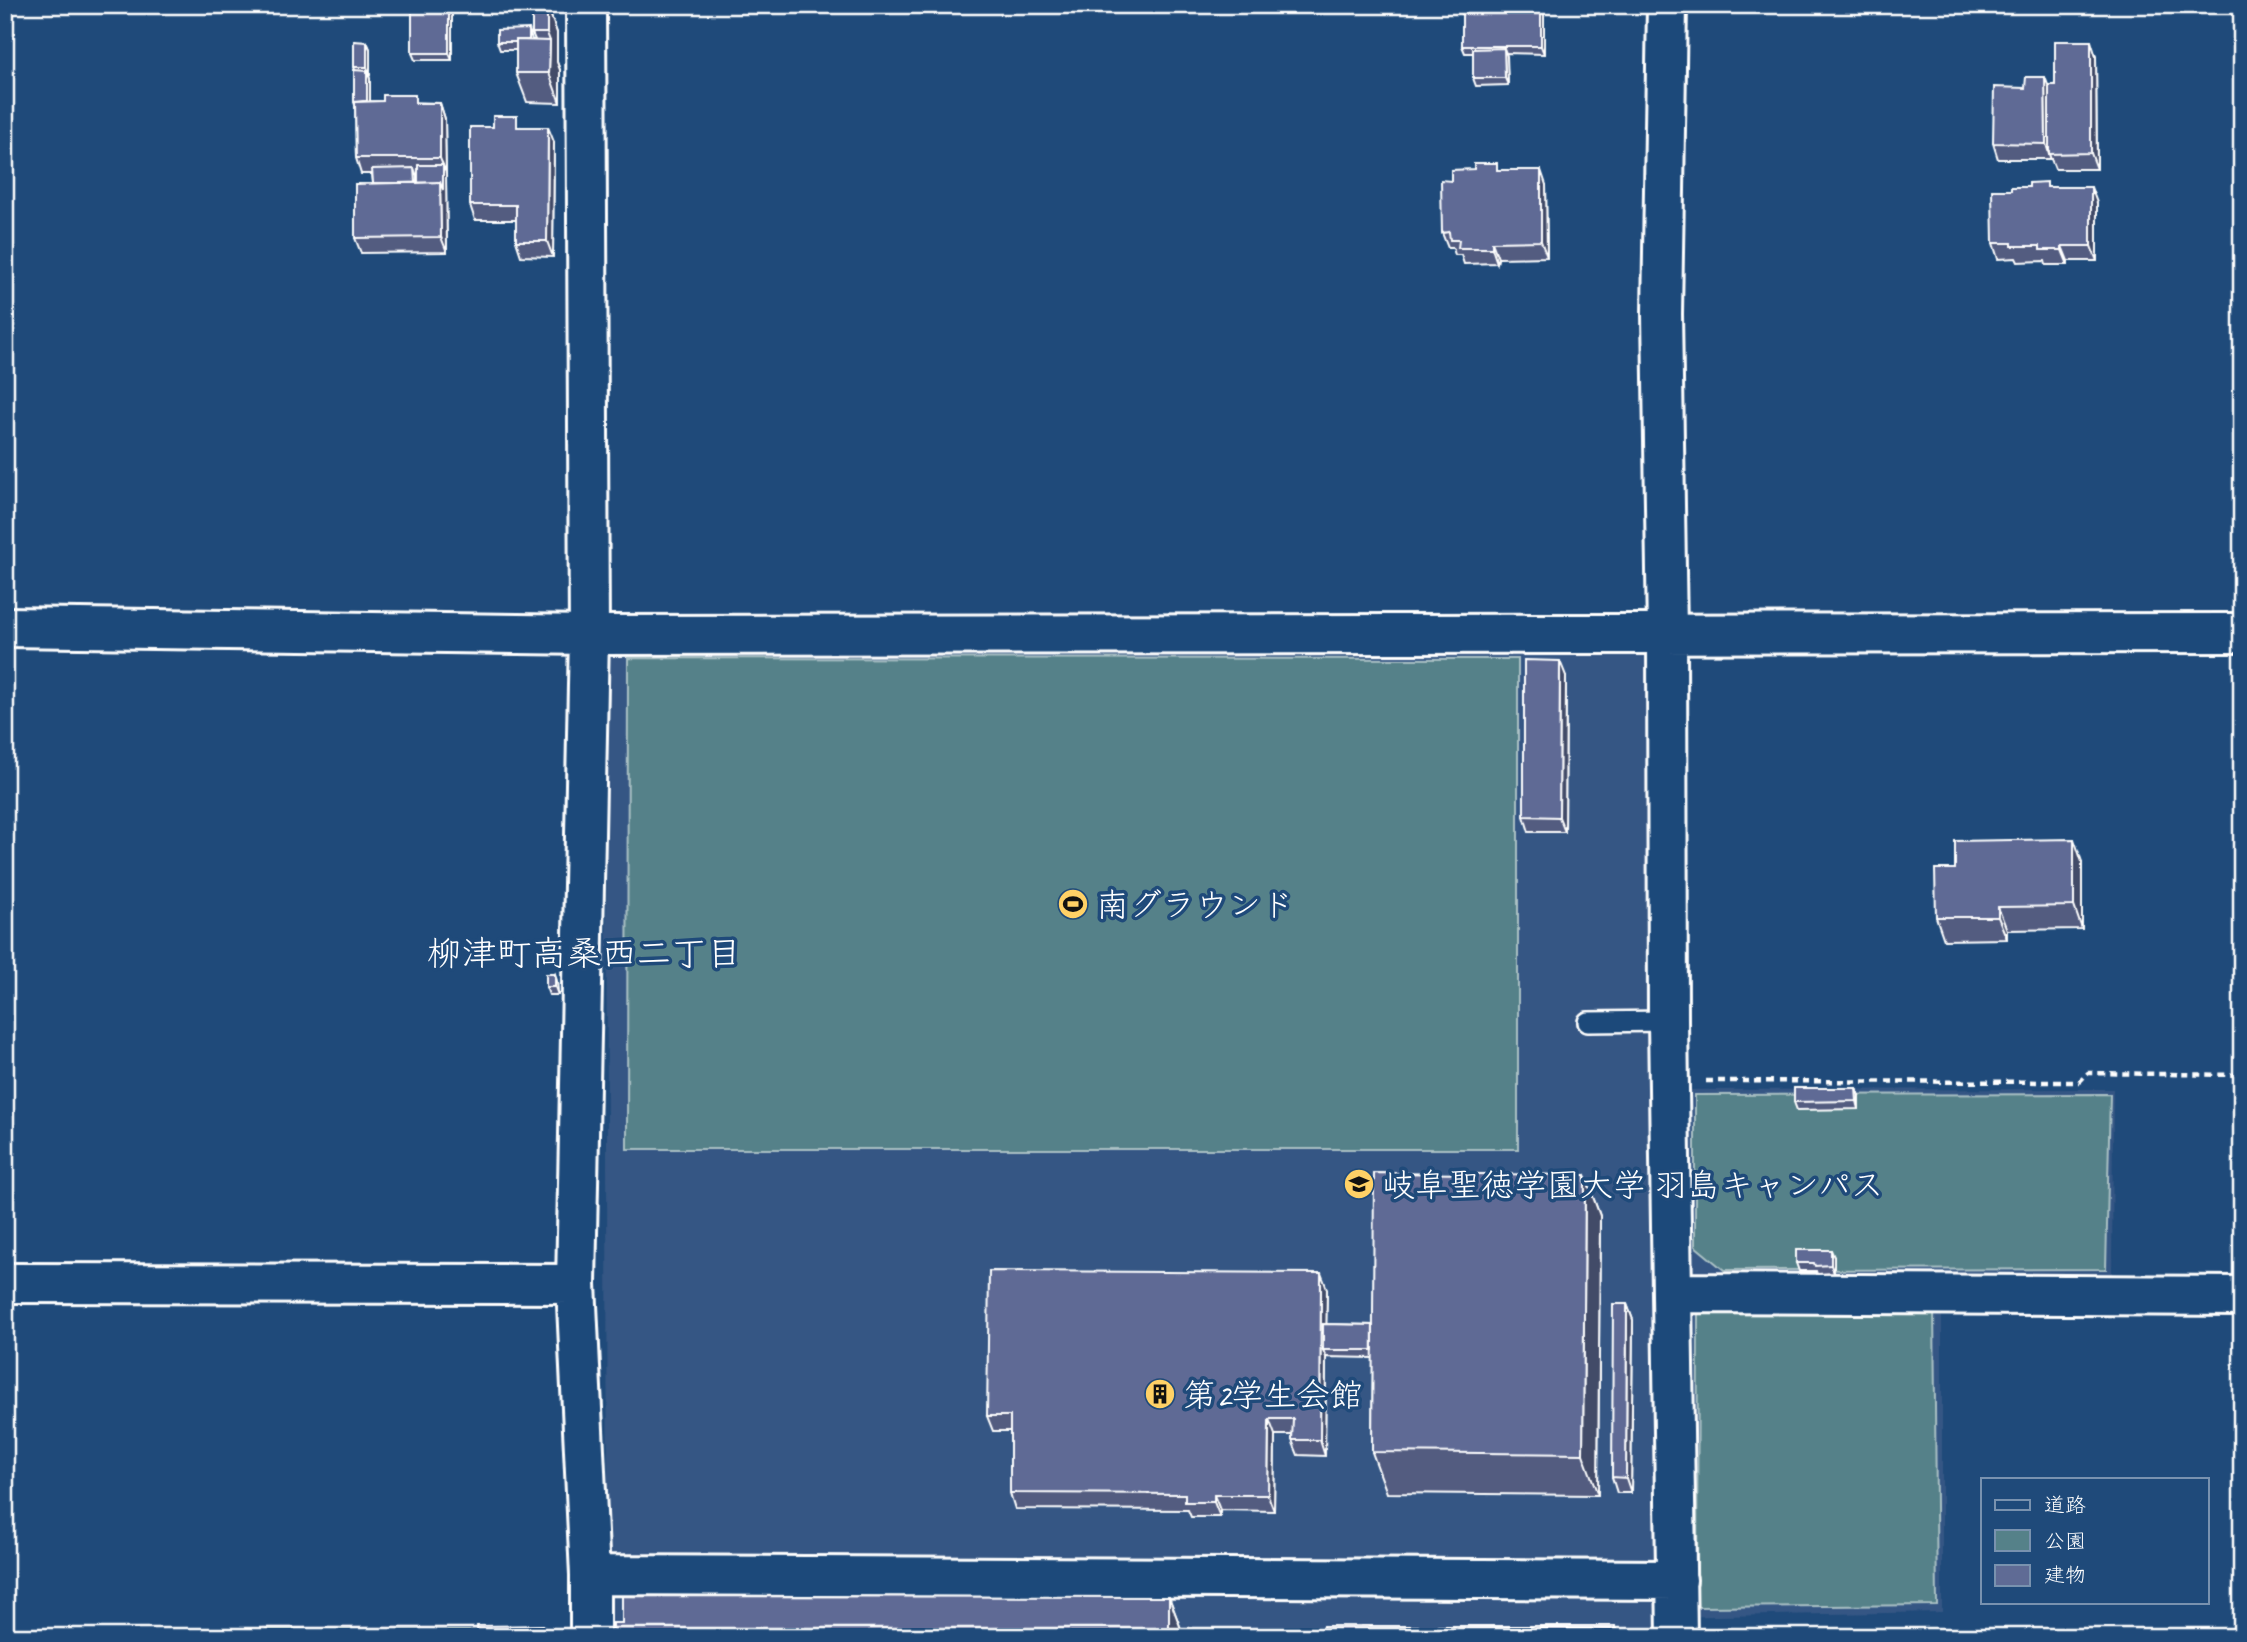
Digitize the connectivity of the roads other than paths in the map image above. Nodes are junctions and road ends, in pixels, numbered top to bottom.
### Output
1 (586, 5) edge
2 (1667, 5) edge
3 (5, 627) edge
4 (1667, 633) junction
5 (2242, 633) edge
6 (589, 635) junction
7 (1668, 1021) junction
8 (1588, 1022) dead end
9 (5, 1283) edge
10 (576, 1284) junction
11 (1672, 1293) junction
12 (2242, 1296) edge
13 (590, 1575) junction
14 (1677, 1580) junction
15 (590, 1637) edge
16 (1677, 1637) edge

1 - 6 street
2 - 4 street
3 - 6 street
4 - 5 street
4 - 6 street
4 - 7 street
6 - 10 street
7 - 8 lane
7 - 11 street
9 - 10 street
10 - 13 street
11 - 12 street
11 - 14 street
13 - 14 street
13 - 15 street
14 - 16 street

